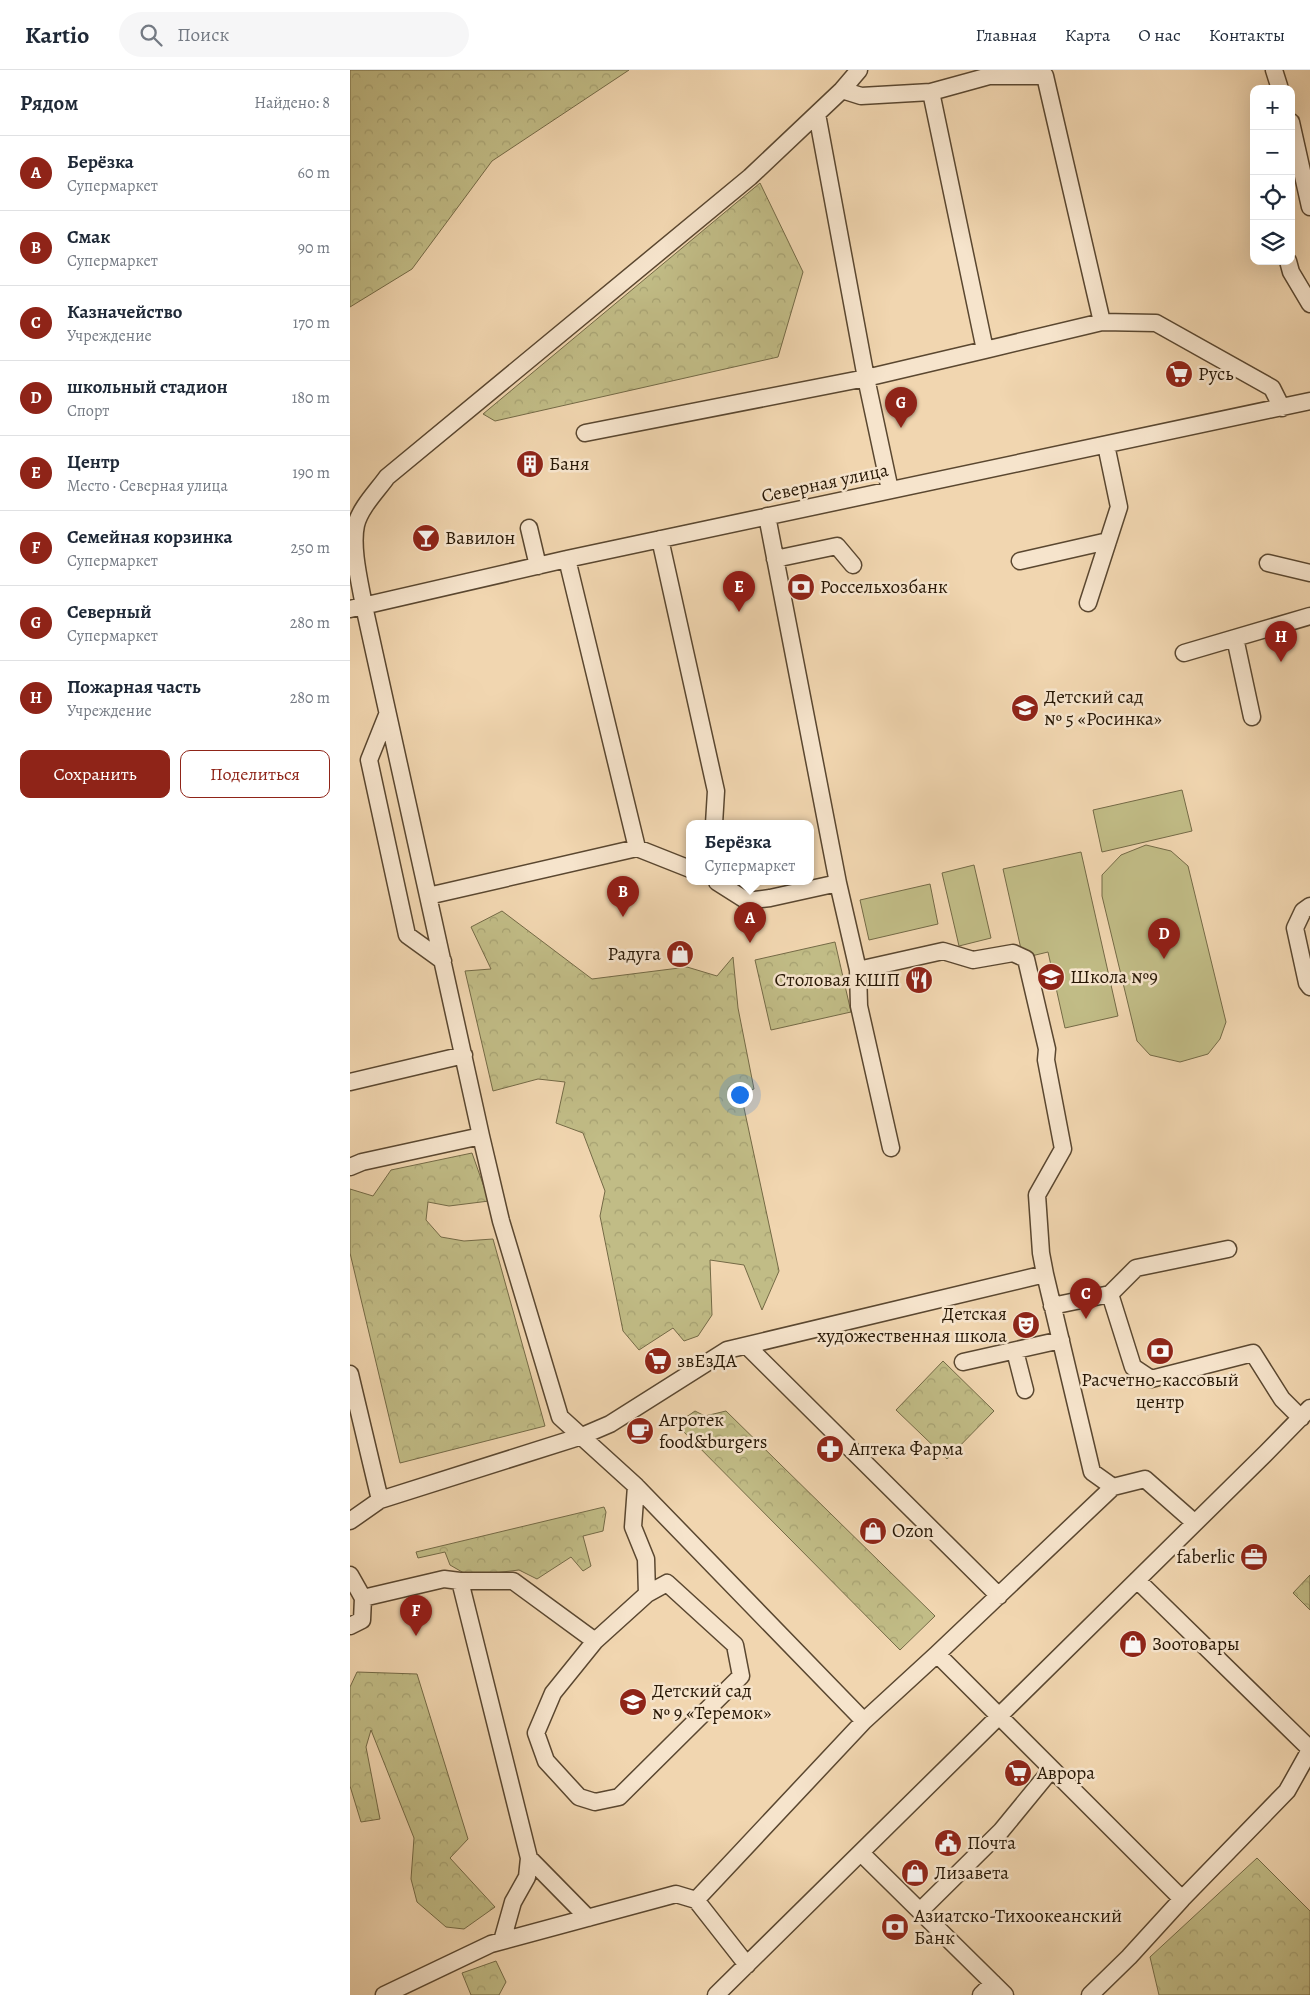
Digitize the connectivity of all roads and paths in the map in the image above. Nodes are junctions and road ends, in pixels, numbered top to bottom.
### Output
1 (859, 70) edge
2 (1274, 70) edge
3 (1279, 85) edge
4 (842, 90) junction
5 (931, 92) junction
6 (817, 114) junction
7 (1293, 130) edge
8 (1310, 207) edge
9 (1289, 265) edge
10 (1310, 304) edge
11 (1102, 322) junction
12 (986, 350) junction
13 (866, 378) junction
14 (1310, 401) edge
15 (1282, 408) junction
16 (585, 433) dead end
17 (1106, 445) junction
18 (890, 490) junction
19 (767, 516) junction
20 (529, 528) dead end
21 (660, 539) junction
22 (1108, 541) junction
23 (567, 559) junction
24 (775, 559) junction
25 (1020, 561) dead end
26 (1268, 562) dead end
27 (853, 565) dead end
28 (538, 566) junction
29 (1310, 573) edge
30 (1088, 603) dead end
31 (357, 607) edge
32 (1310, 616) edge
33 (1234, 638) junction
34 (1184, 653) dead end
35 (388, 715) junction
36 (1252, 717) dead end
37 (714, 820) edge
38 (637, 848) junction
39 (686, 867) edge
40 (838, 883) junction
41 (722, 885) edge
42 (428, 896) junction
43 (1310, 906) edge
44 (443, 961) junction
45 (858, 970) junction
46 (1310, 988) edge
47 (464, 1055) junction
48 (350, 1082) edge
49 (481, 1136) junction
50 (891, 1148) dead end
51 (350, 1167) edge
52 (1228, 1249) dead end
53 (1045, 1274) junction
54 (1110, 1294) junction
55 (1052, 1306) junction
56 (1061, 1340) junction
57 (747, 1346) junction
58 (1015, 1351) junction
59 (963, 1362) dead end
60 (350, 1374) edge
61 (1024, 1390) dead end
62 (1305, 1412) edge
63 (582, 1436) junction
64 (636, 1486) junction
65 (1113, 1487) junction
66 (380, 1500) junction
67 (350, 1521) edge
68 (1195, 1524) junction
69 (350, 1575) edge
70 (1137, 1580) junction
71 (460, 1581) junction
72 (647, 1594) junction
73 (999, 1596) junction
74 (363, 1598) junction
75 (350, 1626) edge
76 (595, 1642) junction
77 (937, 1654) junction
78 (1000, 1715) junction
79 (864, 1721) junction
80 (1310, 1749) edge
81 (1051, 1770) junction
82 (861, 1853) junction
83 (529, 1858) junction
84 (1182, 1899) junction
85 (696, 1900) junction
86 (920, 1911) junction
87 (588, 1918) junction
88 (502, 1941) junction
89 (747, 1965) junction
90 (993, 1983) junction
91 (384, 1995) edge
92 (716, 1995) edge
93 (981, 1995) edge
94 (1005, 1995) edge
95 (1090, 1995) edge

1 - 4 street
2 - 3 street
4 - 5 street
4 - 6 street
5 - 11 street
5 - 12 street
6 - 13 street
6 - 31 street
7 - 8 street
9 - 10 street
11 - 12 street
11 - 15 street
12 - 13 street
13 - 16 street
13 - 18 street
14 - 15 street, Северная улица
15 - 17 street, Северная улица
17 - 18 street, Северная улица
17 - 22 street
18 - 19 street, Северная улица
19 - 21 street, Северная улица
19 - 24 street
20 - 28 street
21 - 23 street, Северная улица
21 - 37 street
22 - 25 street
22 - 30 street
23 - 28 street, Северная улица
23 - 38 street
24 - 27 street
24 - 40 street
26 - 29 street
28 - 31 street, Северная улица
31 - 35 street
32 - 33 street
33 - 34 street
33 - 36 street
35 - 42 street
35 - 44 street
38 - 39 street
38 - 42 street
40 - 41 street
40 - 45 street
42 - 44 street
43 - 46 street
44 - 47 street
45 - 50 street
45 - 53 street
47 - 48 street
47 - 49 street
49 - 51 street
49 - 63 street
52 - 54 street
53 - 55 street
53 - 57 street
54 - 55 street
54 - 62 street
55 - 56 street
56 - 58 street
56 - 65 street
57 - 63 street
57 - 73 street
58 - 59 street
58 - 61 street
60 - 66 street
62 - 68 street
63 - 64 street
63 - 66 street
64 - 72 street
64 - 79 street
65 - 68 street
65 - 73 street
66 - 67 street
68 - 70 street
69 - 74 street
70 - 78 street
70 - 80 street
71 - 74 street
71 - 76 street
71 - 83 street
72 - 76 street
72 - 76 street
73 - 77 street
74 - 75 street
77 - 78 street
77 - 79 street
78 - 81 street
78 - 82 street
79 - 85 street
80 - 84 street
81 - 84 street
81 - 86 street
82 - 86 street
82 - 89 street
83 - 87 street
83 - 88 street
84 - 95 street
85 - 87 street
85 - 89 street
86 - 90 street
87 - 88 street
88 - 91 street
89 - 92 street
90 - 93 street
90 - 94 street

